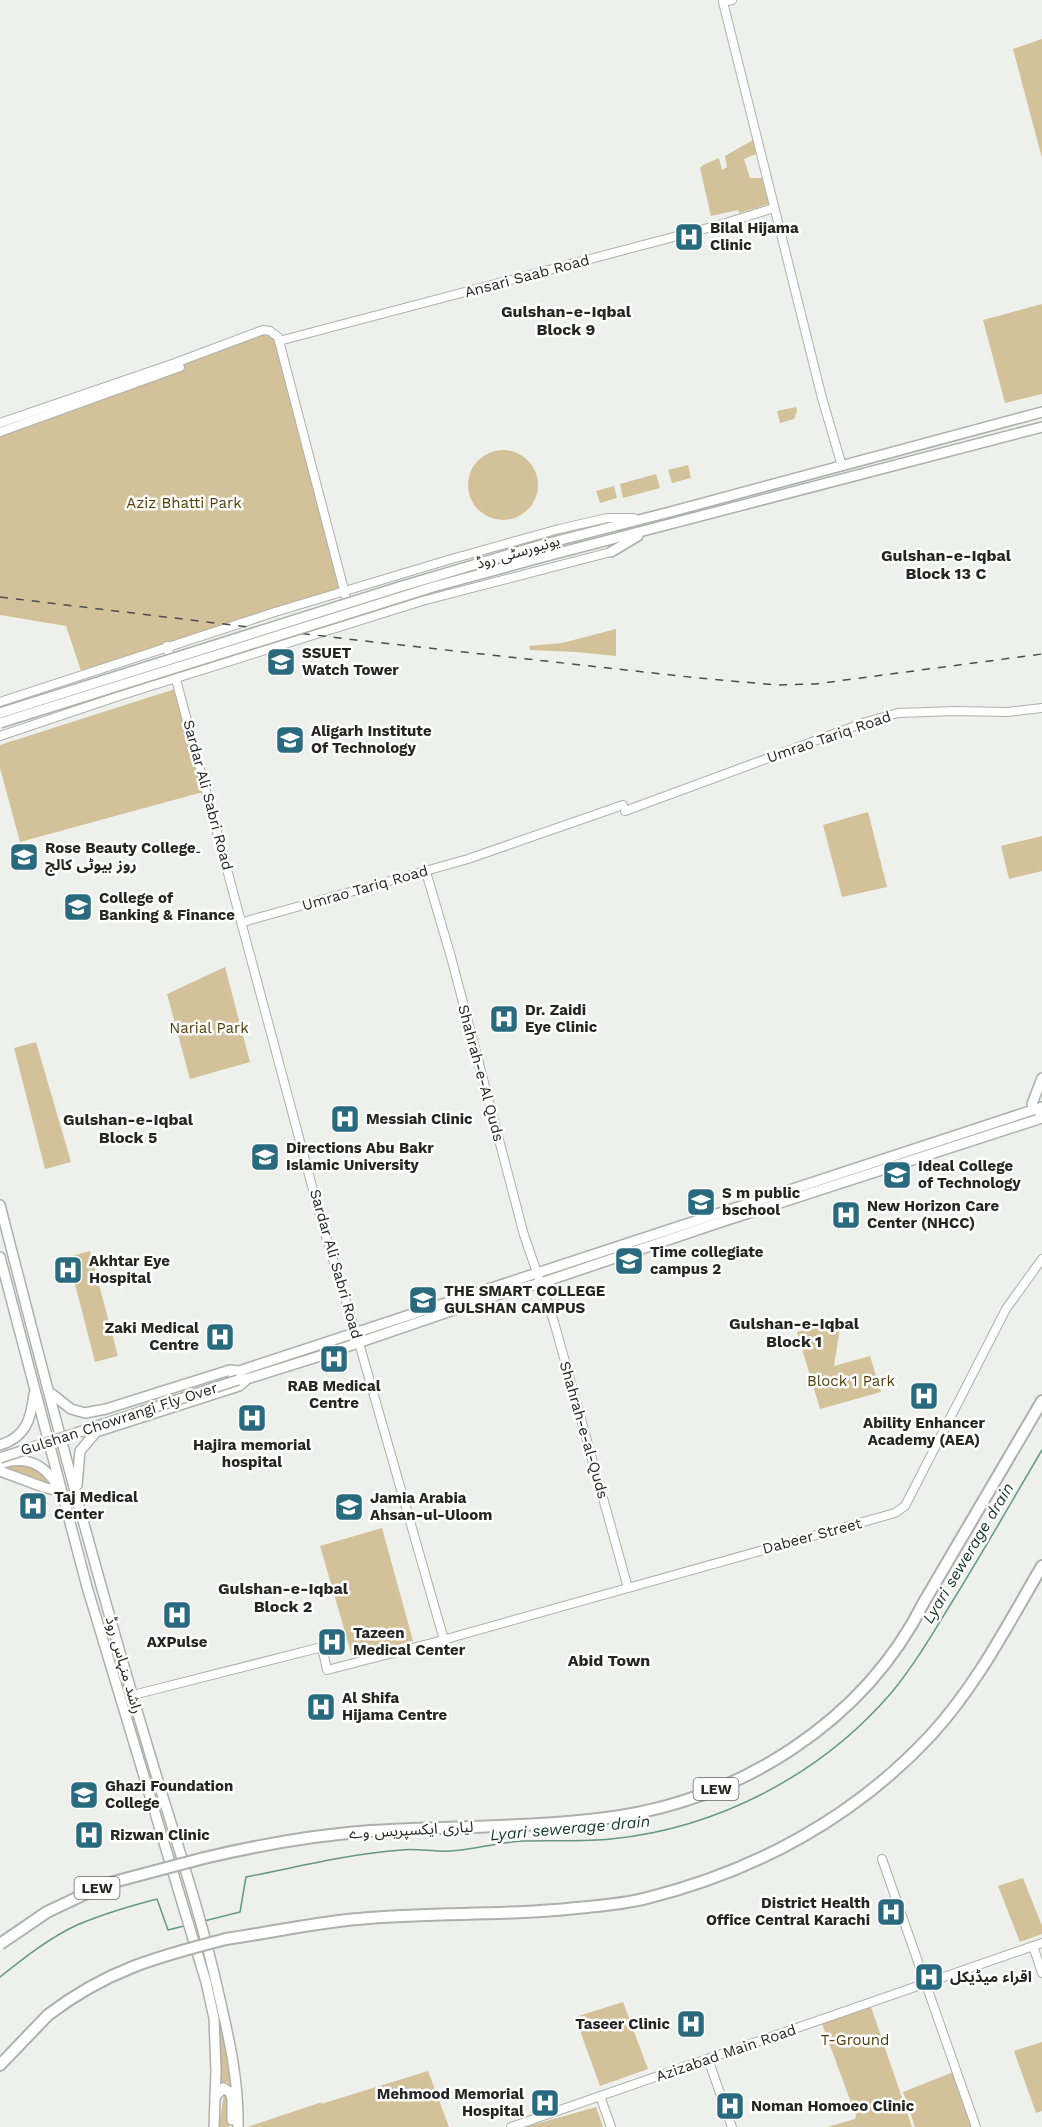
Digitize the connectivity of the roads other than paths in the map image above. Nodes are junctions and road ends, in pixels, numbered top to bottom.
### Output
1 (732, 0) edge
2 (774, 208) junction
3 (266, 331) junction
4 (279, 341) junction
5 (1042, 412) edge
6 (0, 423) edge
7 (1042, 427) edge
8 (0, 432) edge
9 (842, 466) junction
10 (645, 519) junction
11 (651, 529) junction
12 (611, 552) joint
13 (343, 591) junction
14 (354, 622) junction
15 (168, 646) junction
16 (177, 678) junction
17 (0, 702) edge
18 (1042, 708) edge
19 (0, 713) edge
20 (0, 723) edge
21 (0, 736) edge
22 (426, 872) junction
23 (243, 922) junction
24 (1042, 1078) edge
25 (1042, 1098) edge
26 (1039, 1111) edge
27 (0, 1205) edge
28 (0, 1257) edge
29 (1042, 1259) edge
30 (536, 1273) junction
31 (541, 1283) junction
32 (357, 1338) junction
33 (237, 1375) junction
34 (250, 1378) junction
35 (35, 1386) junction
36 (50, 1392) junction
37 (1042, 1401) edge
38 (0, 1445) edge
39 (0, 1452) edge
40 (0, 1458) edge
41 (0, 1464) edge
42 (0, 1471) edge
43 (62, 1492) junction
44 (77, 1498) junction
45 (1042, 1566) edge
46 (102, 1586) junction
47 (87, 1587) junction
48 (628, 1588) junction
49 (113, 1623) junction
50 (100, 1624) junction
51 (444, 1640) junction
52 (133, 1695) junction
53 (882, 1859) dead end
54 (1042, 1943) edge
55 (0, 1944) edge
56 (1033, 1946) junction
57 (1042, 1973) edge
58 (926, 1983) junction
59 (708, 2059) junction
60 (0, 2065) edge
61 (600, 2096) junction
62 (215, 2097) junction
63 (214, 2127) edge
64 (232, 2127) edge
65 (238, 2127) edge
66 (511, 2127) edge
67 (611, 2127) edge
68 (732, 2127) edge
69 (976, 2127) edge

1 - 2 street
2 - 4 street, Ansari Saab Road
2 - 9 street
3 - 4 street
3 - 6 street
3 - 8 street
4 - 13 street
5 - 9 main road, یونیورسٹی روڈ
7 - 11 main road, یونیورسٹی روڈ
9 - 10 main road, یونیورسٹی روڈ
10 - 13 street
10 - 19 main road, یونیورسٹی روڈ, bridge
11 - 12 main road
11 - 20 main road, یونیورسٹی روڈ, bridge
12 - 14 street
13 - 14 street
13 - 15 street
14 - 16 street
15 - 16 street, Sardar Ali Sabri Road
15 - 17 street
16 - 21 street
16 - 23 street, Sardar Ali Sabri Road
18 - 22 street, Umrao Tariq Road
22 - 23 street, Umrao Tariq Road
22 - 30 street, Shahrah-e-Al Quds
23 - 32 street, Sardar Ali Sabri Road
24 - 26 main road
25 - 26 main road
26 - 30 main road
26 - 31 main road
27 - 36 main road, راشد منہاس روڈ
28 - 35 main road, راشد منہاس روڈ
29 - 48 street, Dabeer Street
30 - 31 street, Shahrah-e-al-Quds
30 - 32 main road
31 - 32 main road
31 - 48 street, Shahrah-e-al-Quds
32 - 33 main road
32 - 34 main road
32 - 51 street, Sardar Ali Sabri Road
33 - 34 main road
33 - 36 main road
33 - 39 main road, Gulshan Chowrangi Fly Over
33 - 40 main road, Gulshan Chowrangi Fly Over, bridge
34 - 44 main road
35 - 38 main road
35 - 43 main road, راشد منہاس روڈ
36 - 44 main road, راشد منہاس روڈ
37 - 55 highway, لیاری ایکسپریس وے / LEW, bridge
41 - 43 main road
42 - 43 main road
43 - 47 main road, راشد منہاس روڈ
44 - 46 main road, راشد منہاس روڈ
45 - 60 highway, bridge
46 - 47 main road
46 - 49 main road, راشد منہاس روڈ
47 - 50 main road, راشد منہاس روڈ
48 - 51 street, Dabeer Street
49 - 50 main road
49 - 52 main road, راشد منہاس روڈ
50 - 62 main road, راشد منہاس روڈ, bridge
51 - 52 street, Dabeer Street
52 - 65 main road, راشد منہاس روڈ, bridge
53 - 58 street
54 - 56 street, Azizabad Main Road
56 - 57 street
56 - 58 street, Azizabad Main Road
58 - 59 street, Azizabad Main Road
58 - 69 street
59 - 61 street, Azizabad Main Road
59 - 68 street
61 - 66 street, Azizabad Main Road
61 - 67 street
62 - 63 main road, راشد منہاس روڈ
62 - 64 main road

